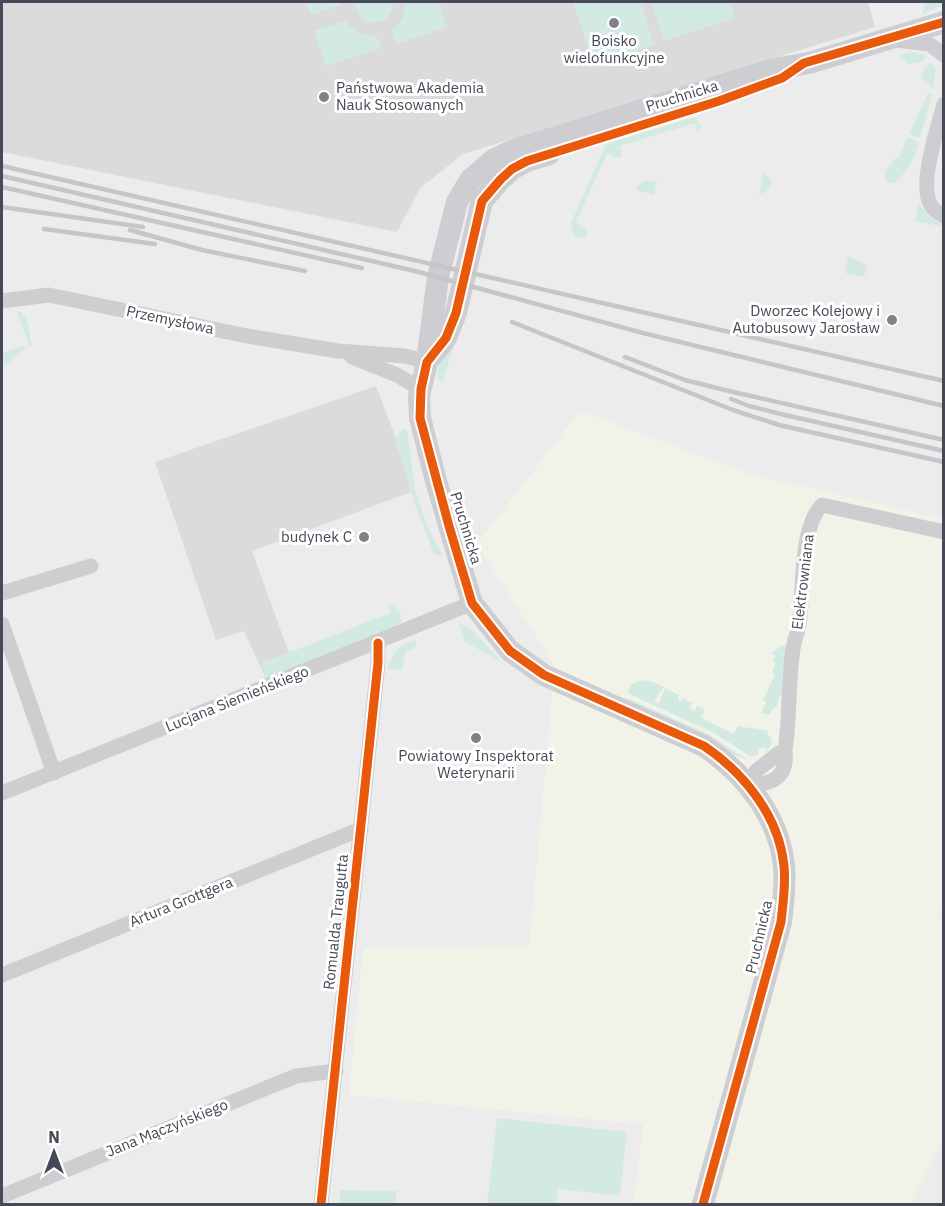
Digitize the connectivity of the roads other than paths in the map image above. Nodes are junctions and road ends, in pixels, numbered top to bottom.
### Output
1 (944, 22) edge
2 (890, 39) junction
3 (944, 56) edge
4 (942, 114) edge
5 (944, 216) edge
6 (2, 301) edge
7 (338, 351) junction
8 (427, 362) junction
9 (421, 389) junction
10 (944, 532) edge
11 (91, 566) dead end
12 (2, 593) edge
13 (472, 603) junction
14 (2, 624) edge
15 (378, 643) junction
16 (54, 772) junction
17 (749, 785) junction
18 (2, 794) edge
19 (361, 829) junction
20 (2, 975) edge
21 (336, 1071) junction
22 (2, 1196) edge
23 (321, 1204) edge
24 (703, 1204) edge

1 - 2 main road, Pruchnicka
2 - 3 street, Pruchnicka
2 - 8 main road, Pruchnicka
4 - 5 street
6 - 7 street, Przemysłowa
7 - 8 street
7 - 9 street
8 - 9 main road, Pruchnicka
9 - 13 main road, Pruchnicka
10 - 17 street, Elektrowniana
11 - 12 street
13 - 15 street, Lucjana Siemieńskiego
13 - 17 main road, Pruchnicka
14 - 16 street
15 - 16 street, Lucjana Siemieńskiego
15 - 19 street, Romualda Traugutta
16 - 18 street, Lucjana Siemieńskiego
17 - 24 main road, Pruchnicka
19 - 20 street, Artura Grottgera
19 - 21 street, Romualda Traugutta
21 - 22 street, Jana Mączyńskiego
21 - 23 street, Romualda Traugutta

